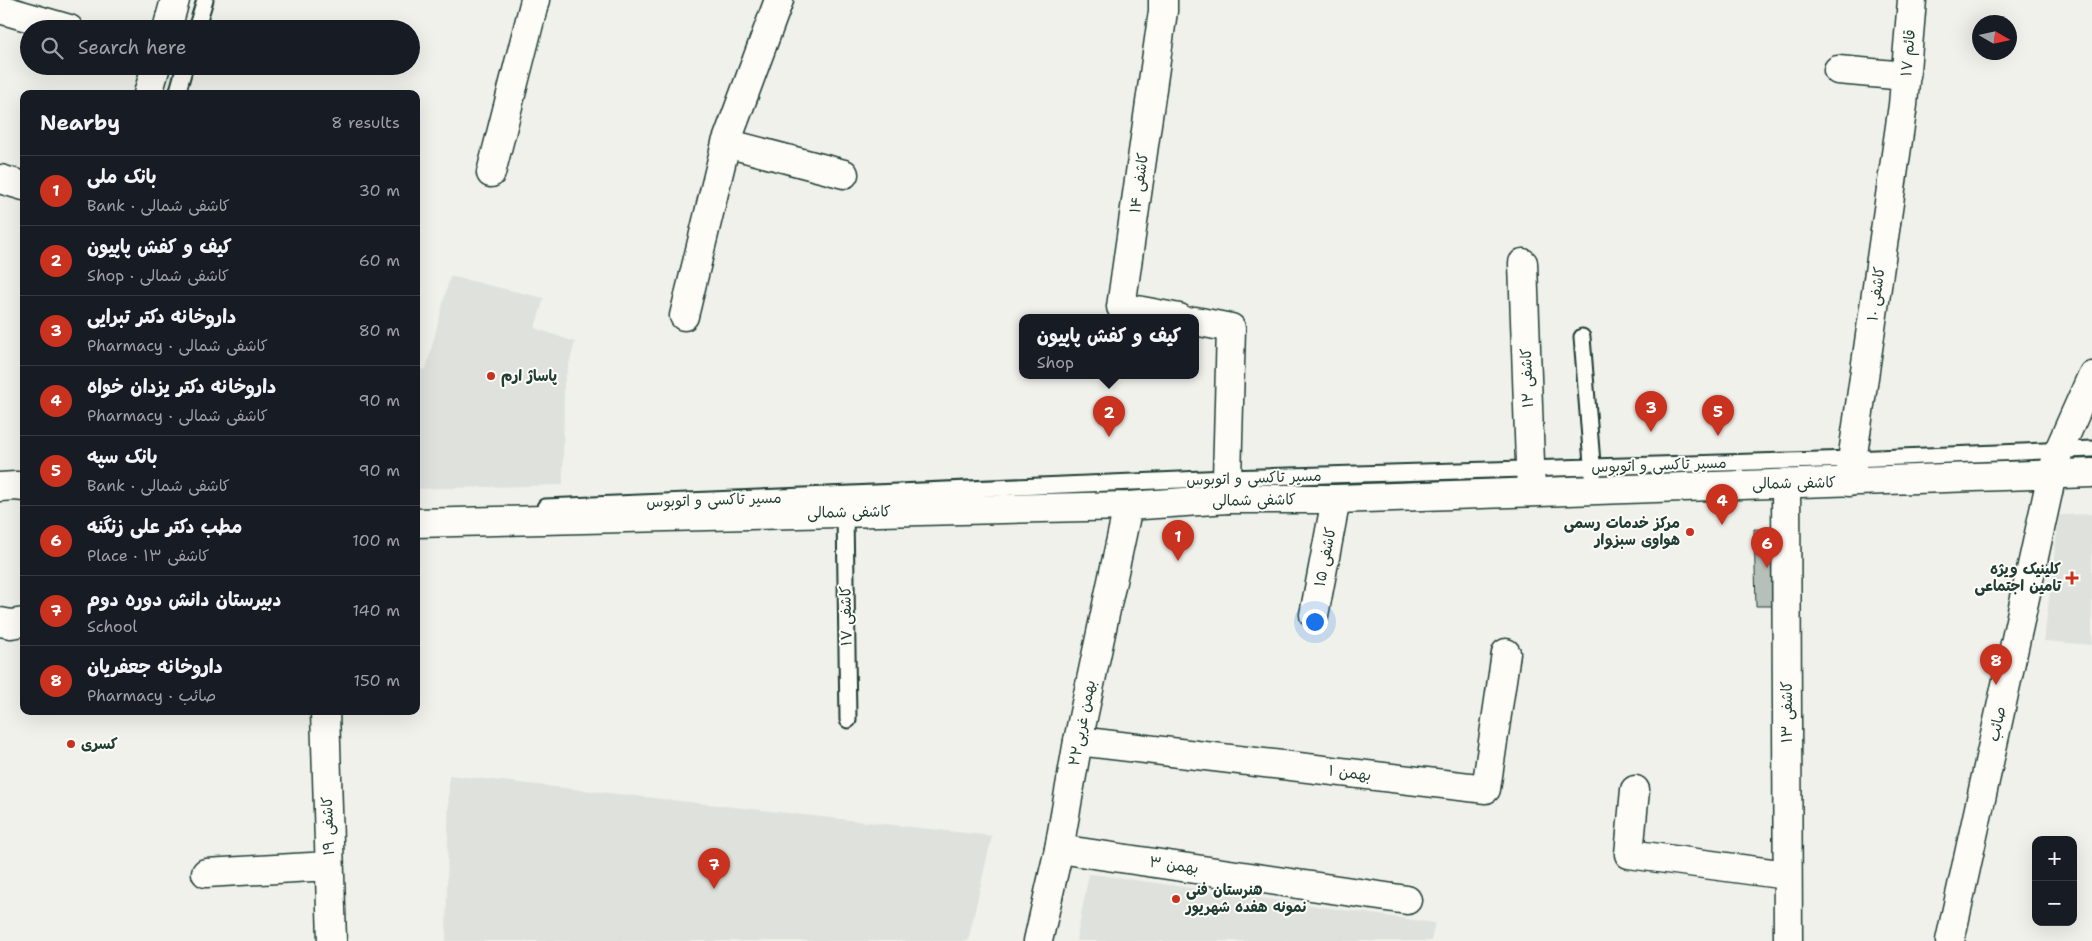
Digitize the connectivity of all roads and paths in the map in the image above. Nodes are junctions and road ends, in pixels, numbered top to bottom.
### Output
1 (175, 0) edge
2 (205, 0) edge
3 (535, 0) edge
4 (779, 0) edge
5 (1163, 0) edge
6 (1912, 0) edge
7 (0, 9) edge
8 (38, 20) edge
9 (169, 20) edge
10 (199, 20) edge
11 (1838, 70) dead end
12 (153, 75) edge
13 (182, 75) edge
14 (1906, 76) junction
15 (149, 90) edge
16 (178, 90) edge
17 (1904, 105) joint
18 (726, 142) junction
19 (490, 173) dead end
20 (844, 174) dead end
21 (0, 179) edge
22 (20, 185) edge
23 (1523, 263) dead end
24 (1158, 314) edge
25 (684, 316) dead end
26 (1199, 322) edge
27 (1582, 337) dead end
28 (2092, 376) edge
29 (2092, 449) edge
30 (2056, 462) junction
31 (1851, 470) junction
32 (2092, 473) edge
33 (1594, 479) junction
34 (1530, 481) junction
35 (1786, 483) junction
36 (20, 486) edge
37 (0, 487) edge
38 (1228, 489) junction
39 (1336, 499) junction
40 (1128, 506) junction
41 (420, 512) edge
42 (845, 512) junction
43 (420, 523) edge
44 (1314, 615) dead end
45 (0, 622) edge
46 (20, 623) edge
47 (1506, 653) dead end
48 (325, 715) edge
49 (848, 720) dead end
50 (1078, 741) junction
51 (1635, 790) dead end
52 (1059, 849) junction
53 (329, 866) junction
54 (206, 872) dead end
55 (1787, 875) junction
56 (1407, 900) dead end
57 (332, 941) edge
58 (1038, 941) edge
59 (1788, 941) edge
60 (1950, 941) edge

1 - 9 street
2 - 10 lane
3 - 19 street
4 - 18 street
5 - 24 street, کاشفی ۱۴
6 - 14 street, قائم ۱۷
7 - 8 street
11 - 14 street
12 - 15 street
13 - 16 lane
14 - 17 street, قائم ۱۷
17 - 31 street, کاشفی ۱۰
18 - 20 street
18 - 25 street
21 - 22 street
23 - 34 street, کاشفی ۱۲
26 - 38 street
27 - 33 lane
28 - 30 street, صائب
29 - 30 lane
30 - 31 street, کاشفی شمالی
30 - 32 street, کاشفی شمالی
30 - 60 street, صائب
31 - 33 lane, مسیر تاکسی و اتوبوس
31 - 35 street, کاشفی شمالی
33 - 34 street, کاشفی شمالی
33 - 35 street, کاشفی شمالی
34 - 38 lane, مسیر تاکسی و اتوبوس
34 - 39 street, کاشفی شمالی
35 - 55 street, کاشفی ۱۳
36 - 37 street
38 - 39 street, کاشفی شمالی
38 - 40 street, کاشفی شمالی
38 - 41 lane, مسیر تاکسی و اتوبوس
39 - 44 street, کاشفی ۱۵
40 - 42 street, کاشفی شمالی
40 - 50 street, ۲۲بهمن غربی
42 - 43 street, کاشفی شمالی
42 - 49 lane, کاشفی ۱۷
45 - 46 street
47 - 50 street, بهمن ۱
48 - 53 street, کاشفی ۱۹
50 - 52 street, ۲۲بهمن غربی
51 - 55 street
52 - 56 street, بهمن ۳
52 - 58 street, ۲۲بهمن غربی
53 - 54 street
53 - 57 street, کاشفی ۱۹
55 - 59 street, کاشفی ۱۳

